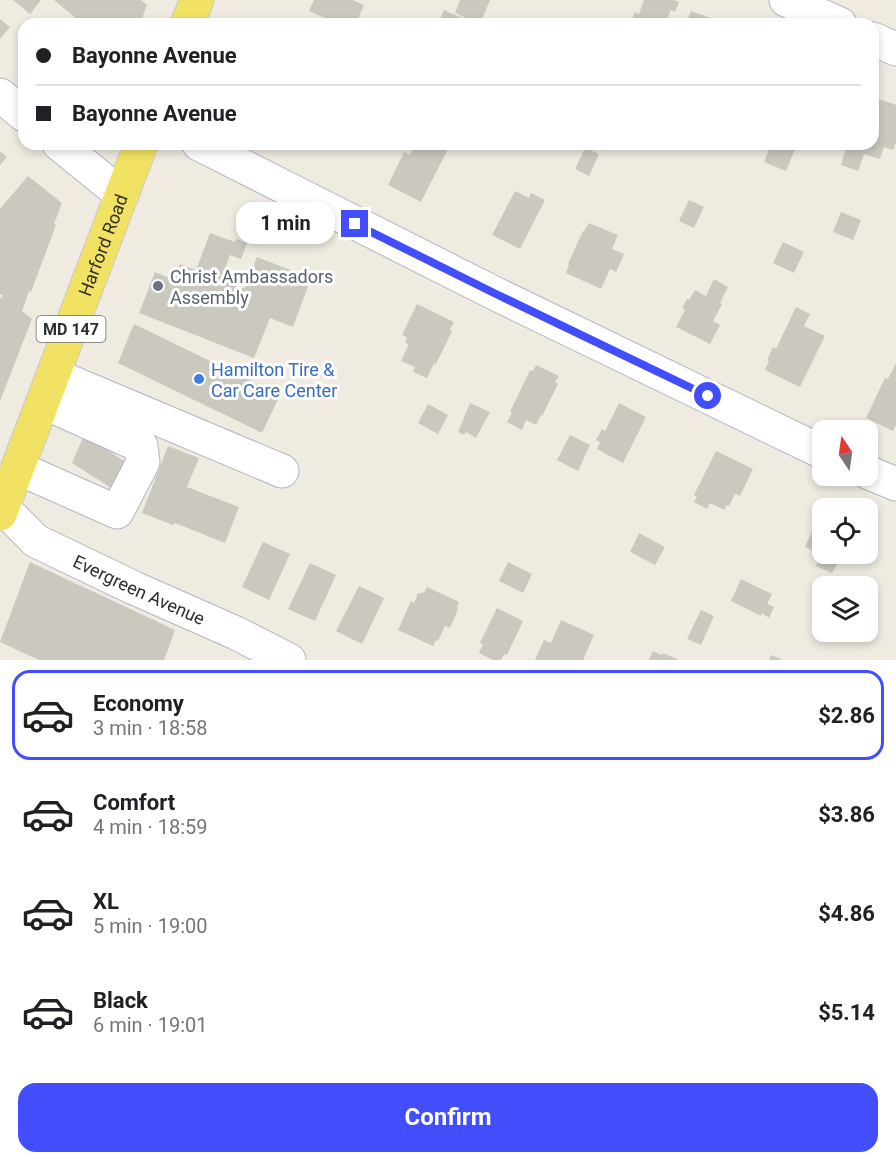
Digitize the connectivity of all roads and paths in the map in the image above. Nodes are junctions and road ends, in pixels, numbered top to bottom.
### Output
1 (786, 0) edge
2 (826, 18) edge
3 (879, 42) edge
4 (896, 49) edge
5 (0, 95) edge
6 (18, 110) edge
7 (66, 150) edge
8 (139, 150) edge
9 (211, 150) edge
10 (122, 195) junction
11 (48, 388) junction
12 (812, 447) edge
13 (18, 468) junction
14 (282, 471) dead end
15 (878, 477) edge
16 (896, 484) edge
17 (1, 509) edge
18 (289, 660) edge

1 - 2 street
3 - 4 street
5 - 6 street
7 - 10 street
8 - 10 main road, Harford Road / MD 147
9 - 12 street
10 - 11 main road, Harford Road / MD 147
11 - 13 main road, Harford Road / MD 147
11 - 13 street
11 - 14 street
13 - 17 main road, Harford Road / MD 147
15 - 16 street
17 - 18 street, Evergreen Avenue

